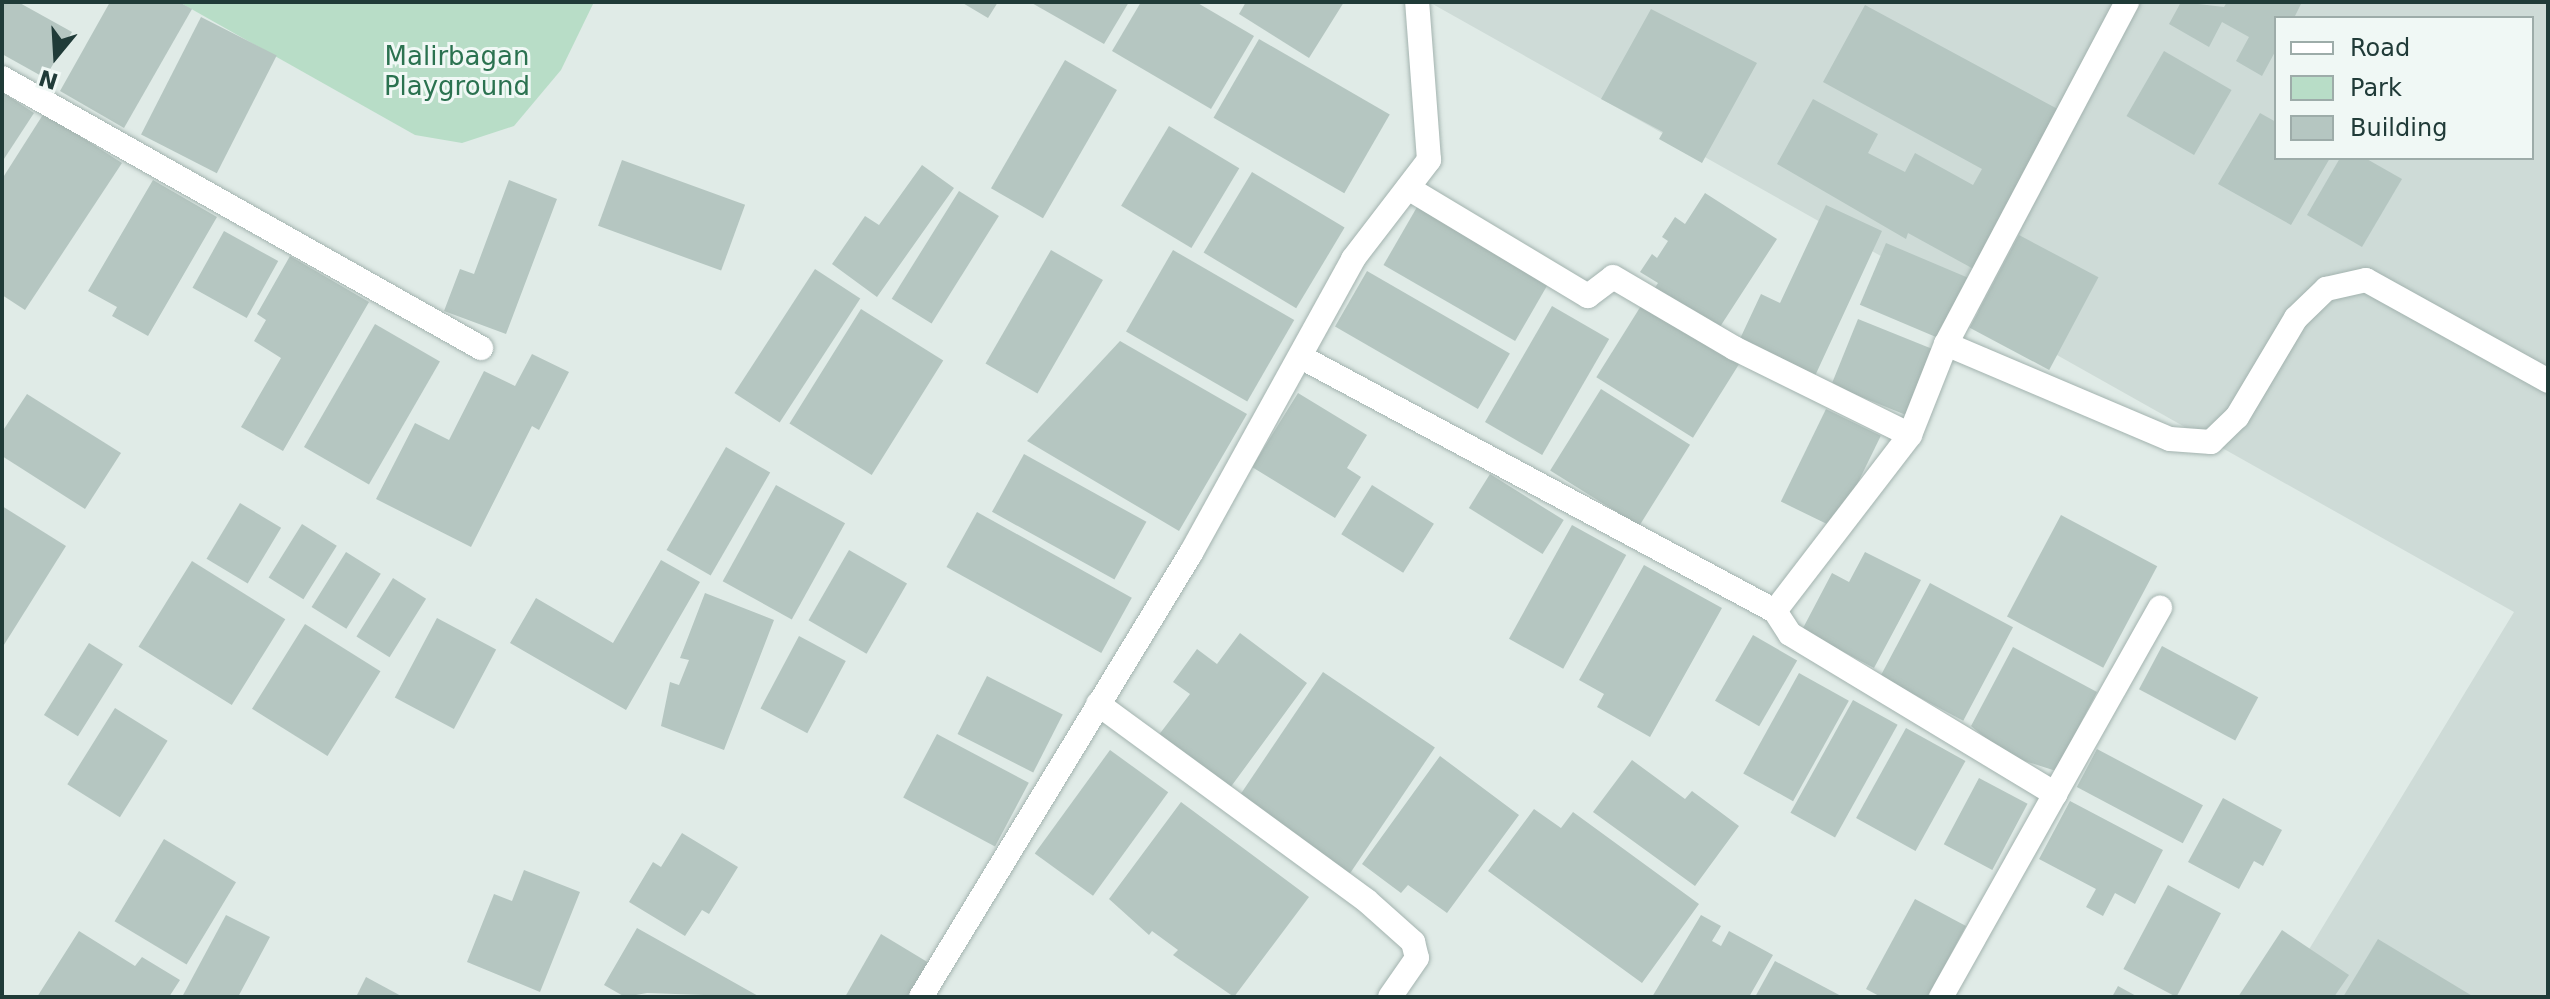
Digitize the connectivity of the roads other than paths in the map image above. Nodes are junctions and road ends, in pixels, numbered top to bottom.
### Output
1 (1417, 2) edge
2 (2127, 2) edge
3 (2, 78) edge
4 (1408, 188) junction
5 (1946, 344) junction
6 (481, 348) dead end
7 (1301, 357) junction
8 (2548, 381) edge
9 (1910, 435) junction
10 (2160, 608) dead end
11 (1775, 611) junction
12 (1098, 704) junction
13 (2055, 794) junction
14 (921, 997) edge
15 (1390, 997) edge
16 (1941, 997) edge

1 - 4 street
2 - 5 street
3 - 6 street
4 - 7 street
4 - 9 street
5 - 8 street
5 - 9 street
7 - 11 street
7 - 12 street
9 - 11 street
10 - 13 street
11 - 13 street
12 - 14 street
12 - 15 street
13 - 16 street

